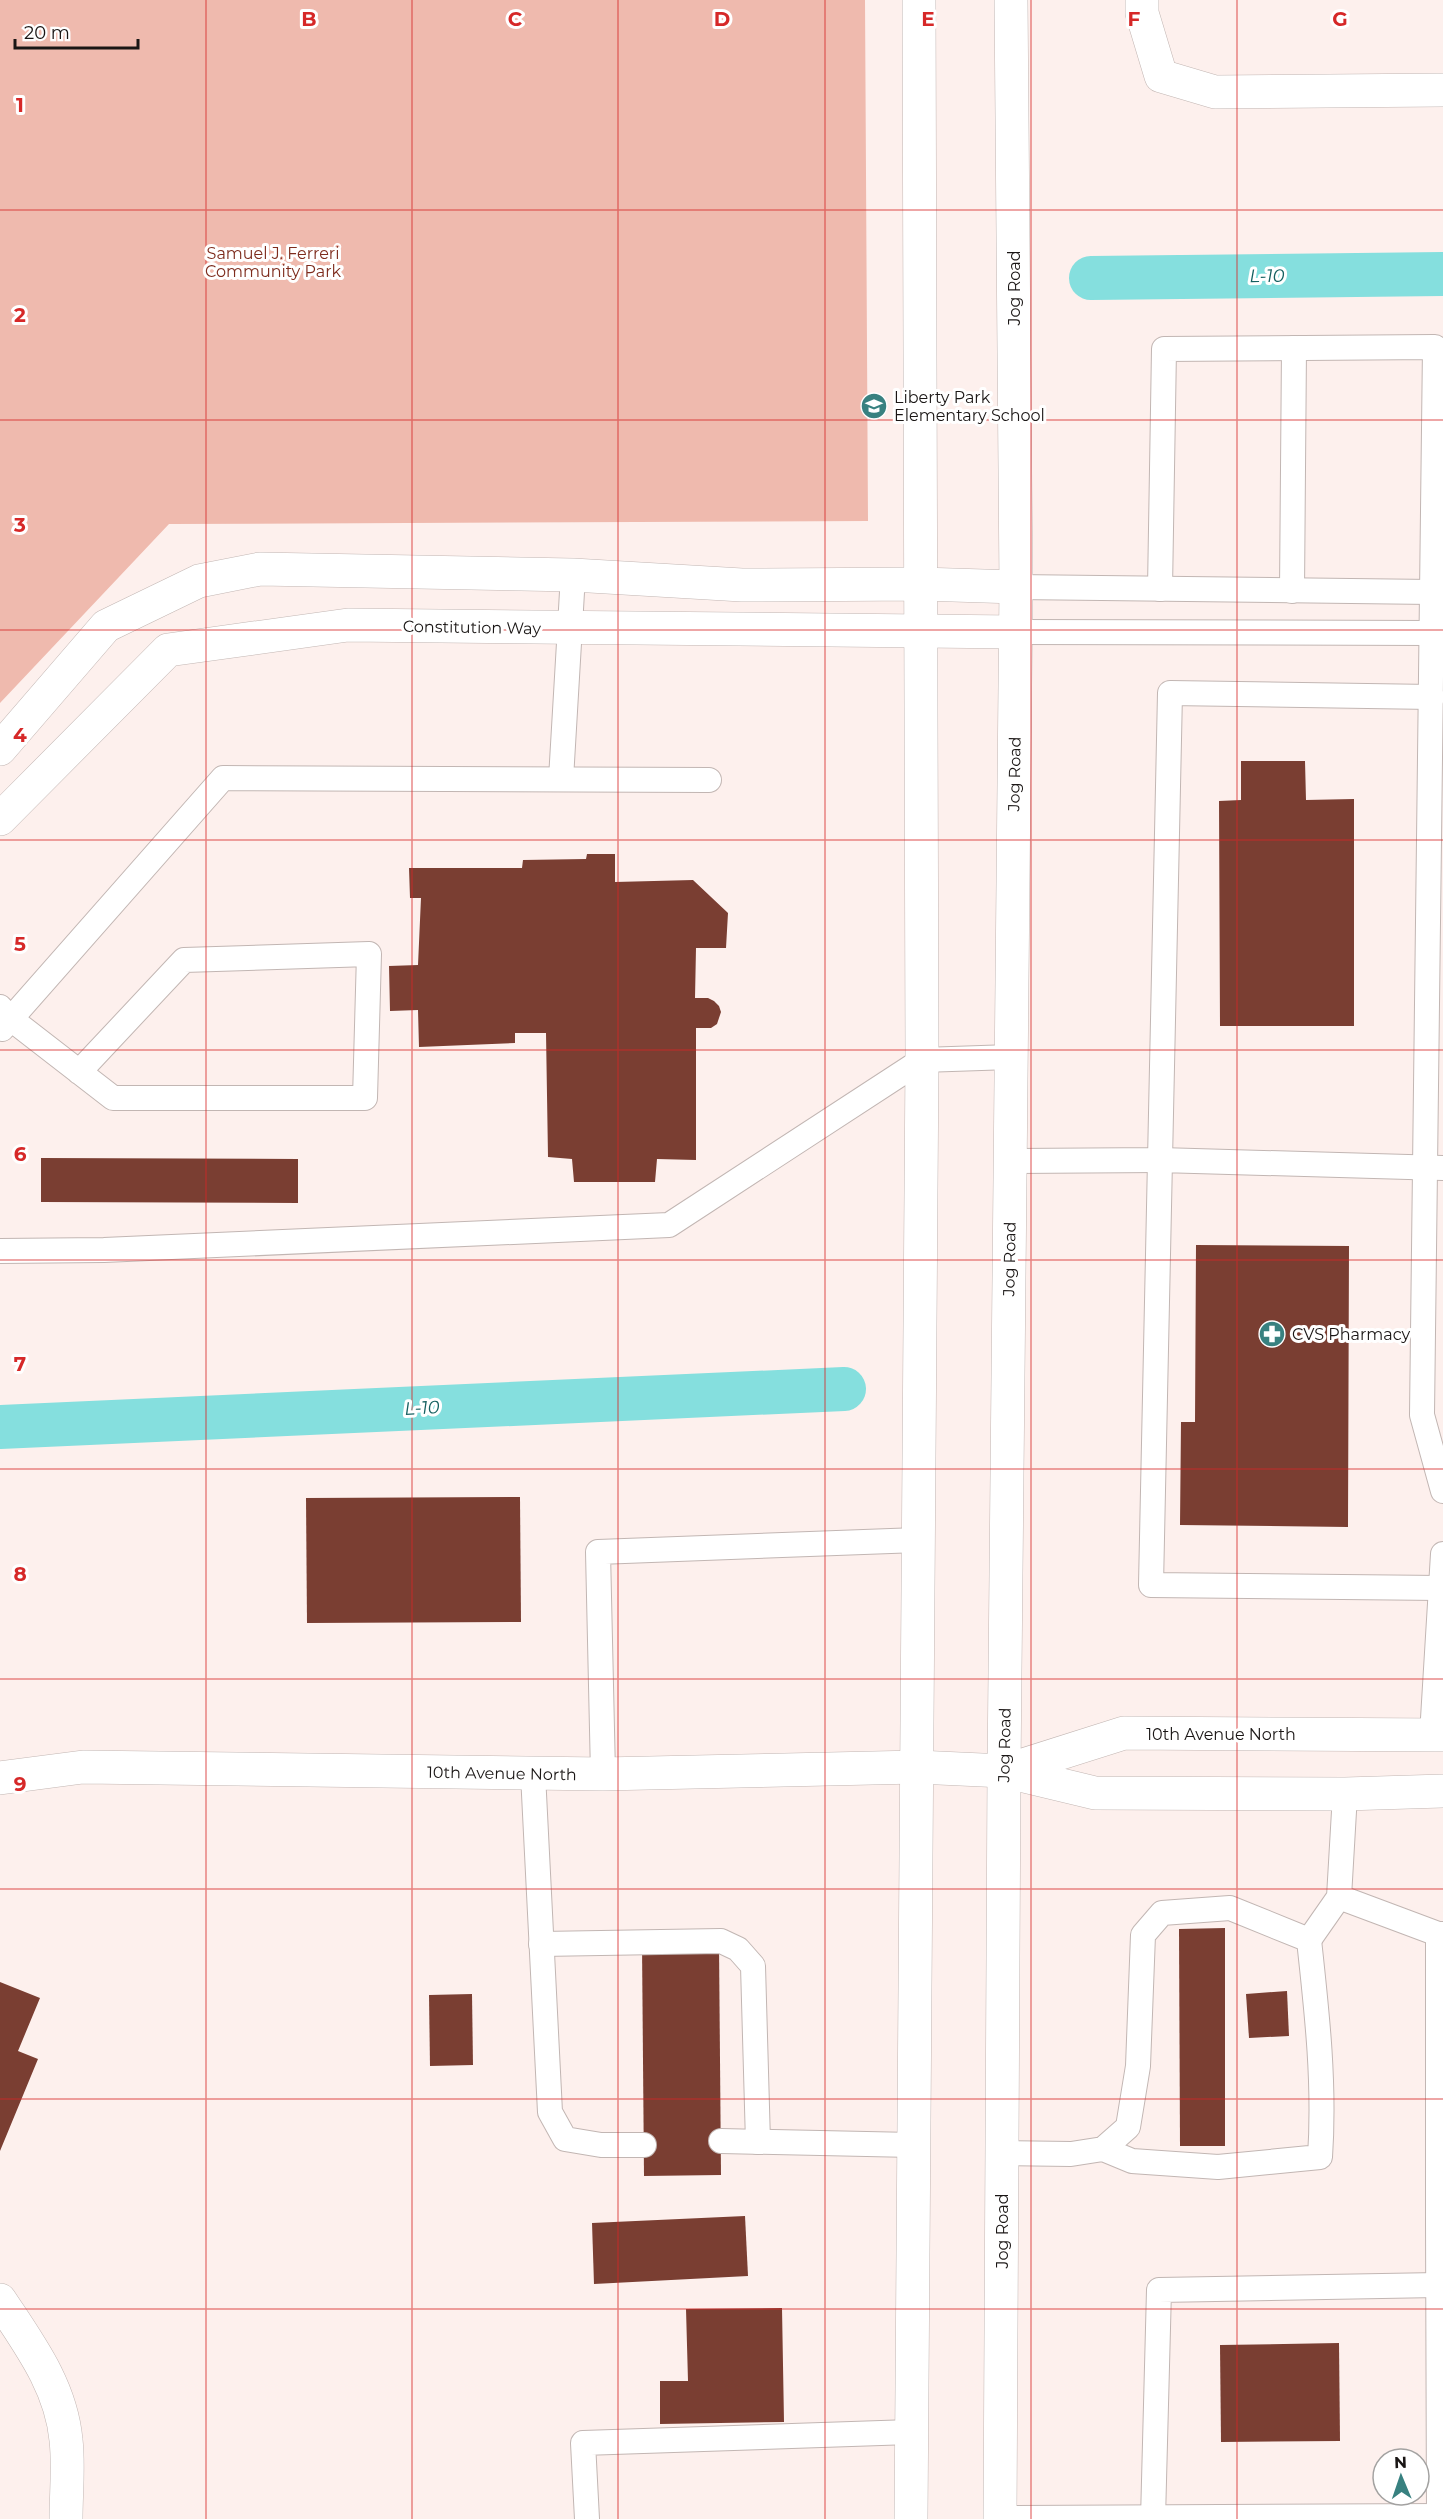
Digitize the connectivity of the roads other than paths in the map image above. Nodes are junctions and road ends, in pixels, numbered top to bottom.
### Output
1 (919, 0) edge
2 (1011, 0) edge
3 (1142, 0) edge
4 (1443, 90) edge
5 (1439, 347) edge
6 (1293, 348) junction
7 (1438, 555) edge
8 (573, 575) junction
9 (921, 584) junction
10 (1016, 587) junction
11 (1160, 589) junction
12 (1292, 591) junction
13 (1432, 592) junction
14 (570, 628) junction
15 (921, 631) junction
16 (1016, 632) junction
17 (1432, 633) junction
18 (1432, 697) junction
19 (0, 749) edge
20 (561, 779) junction
21 (710, 780) dead end
22 (0, 819) edge
23 (4, 1019) edge
24 (1011, 1058) junction
25 (922, 1060) junction
26 (80, 1072) junction
27 (1160, 1160) junction
28 (1010, 1161) junction
29 (1434, 1168) edge
30 (0, 1251) edge
31 (1437, 1448) edge
32 (1443, 1491) edge
33 (918, 1540) junction
34 (1443, 1554) edge
35 (1440, 1588) junction
36 (1438, 1735) edge
37 (917, 1767) junction
38 (1004, 1771) junction
39 (532, 1774) junction
40 (603, 1774) junction
41 (0, 1778) edge
42 (1443, 1791) edge
43 (1345, 1794) junction
44 (1339, 1897) junction
45 (1441, 1934) edge
46 (1309, 1940) junction
47 (541, 1944) junction
48 (721, 2141) dead end
49 (758, 2142) junction
50 (644, 2145) dead end
51 (913, 2145) junction
52 (1103, 2149) junction
53 (1002, 2153) junction
54 (1440, 2221) edge
55 (1438, 2286) junction
56 (0, 2300) edge
57 (911, 2432) junction
58 (1441, 2516) edge
59 (1000, 2518) edge
60 (1153, 2518) edge
61 (66, 2519) edge
62 (587, 2519) edge
63 (911, 2519) edge

1 - 9 main road
2 - 10 main road, Jog Road
3 - 4 main road
5 - 6 lane
5 - 7 lane
6 - 11 lane
6 - 12 lane
7 - 13 lane
8 - 9 main road
8 - 14 lane
8 - 19 main road
9 - 10 main road
9 - 15 main road
10 - 11 lane
10 - 16 main road, Jog Road
11 - 12 lane
12 - 13 lane
13 - 17 lane
14 - 15 main road, Constitution Way
14 - 20 lane
14 - 22 main road, Constitution Way
15 - 16 main road, Constitution Way
15 - 25 main road
16 - 17 lane
16 - 24 main road, Jog Road
17 - 18 lane
18 - 27 lane
18 - 29 lane
20 - 21 lane
20 - 23 lane
23 - 26 lane
24 - 25 lane
24 - 28 main road, Jog Road
25 - 30 lane
25 - 33 main road
26 - 26 lane
27 - 28 lane
27 - 29 lane
27 - 35 lane
28 - 38 main road, Jog Road
29 - 31 lane
31 - 32 lane
33 - 37 main road
33 - 40 lane
34 - 35 lane
35 - 36 lane
36 - 38 main road, 10th Avenue North
37 - 38 main road, 10th Avenue North
37 - 40 main road, 10th Avenue North
37 - 51 main road
38 - 43 main road, 10th Avenue North
38 - 53 main road, Jog Road
39 - 40 main road, 10th Avenue North
39 - 41 main road, 10th Avenue North
39 - 47 lane
42 - 43 main road, 10th Avenue North
43 - 44 lane
44 - 45 lane
44 - 46 lane
45 - 54 lane
46 - 52 lane
46 - 52 lane
47 - 49 lane
47 - 50 lane
48 - 49 lane
49 - 51 lane
51 - 57 main road
52 - 53 lane
53 - 59 main road, Jog Road
54 - 55 lane
55 - 58 lane
55 - 60 lane
56 - 61 main road
57 - 62 lane
57 - 63 main road
58 - 60 lane
59 - 60 lane

